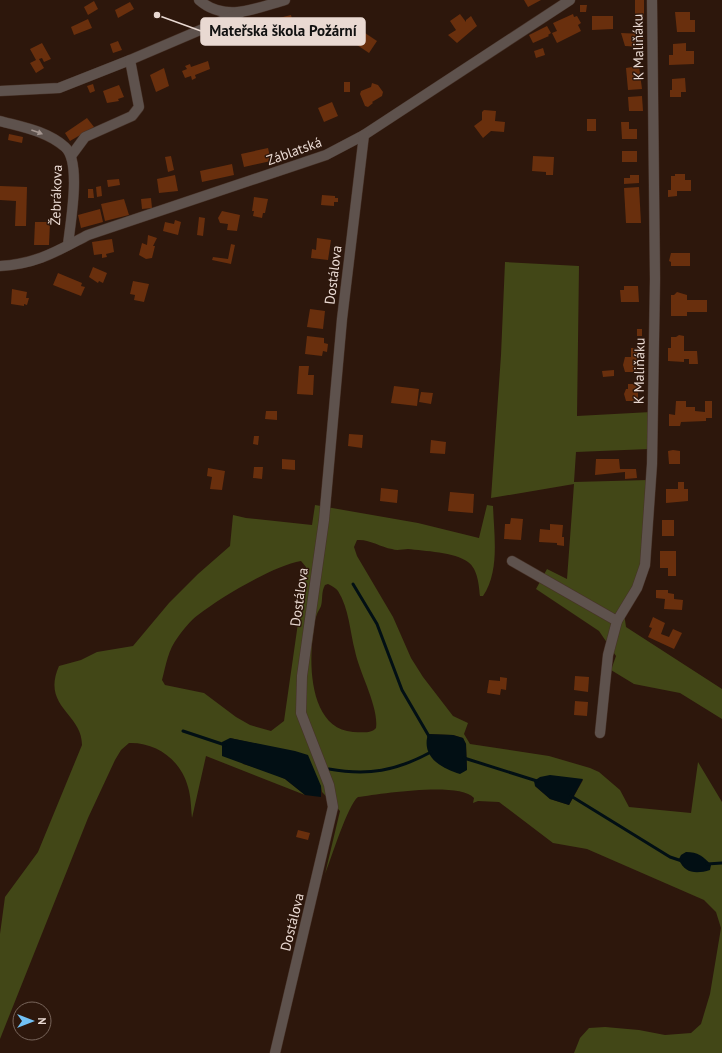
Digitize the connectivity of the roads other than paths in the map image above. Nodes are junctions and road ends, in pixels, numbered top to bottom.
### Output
1 (199, 0) edge
2 (285, 0) edge
3 (570, 0) edge
4 (652, 0) edge
5 (240, 13) junction
6 (130, 60) junction
7 (0, 91) edge
8 (0, 121) edge
9 (364, 135) junction
10 (71, 156) junction
11 (68, 245) junction
12 (0, 266) edge
13 (512, 561) dead end
14 (617, 621) junction
15 (600, 733) dead end
16 (275, 1053) edge

1 - 5 street
2 - 5 street
3 - 9 street, Záblatská
4 - 14 street, K Maliňáku
5 - 6 street
6 - 7 street
6 - 10 street
8 -> 10 street, Žebrákova
9 - 11 street, Záblatská
9 - 16 street, Dostálova
10 - 11 street, Žebrákova
11 - 12 street, Záblatská
13 - 14 street
14 - 15 street, K Maliňáku

